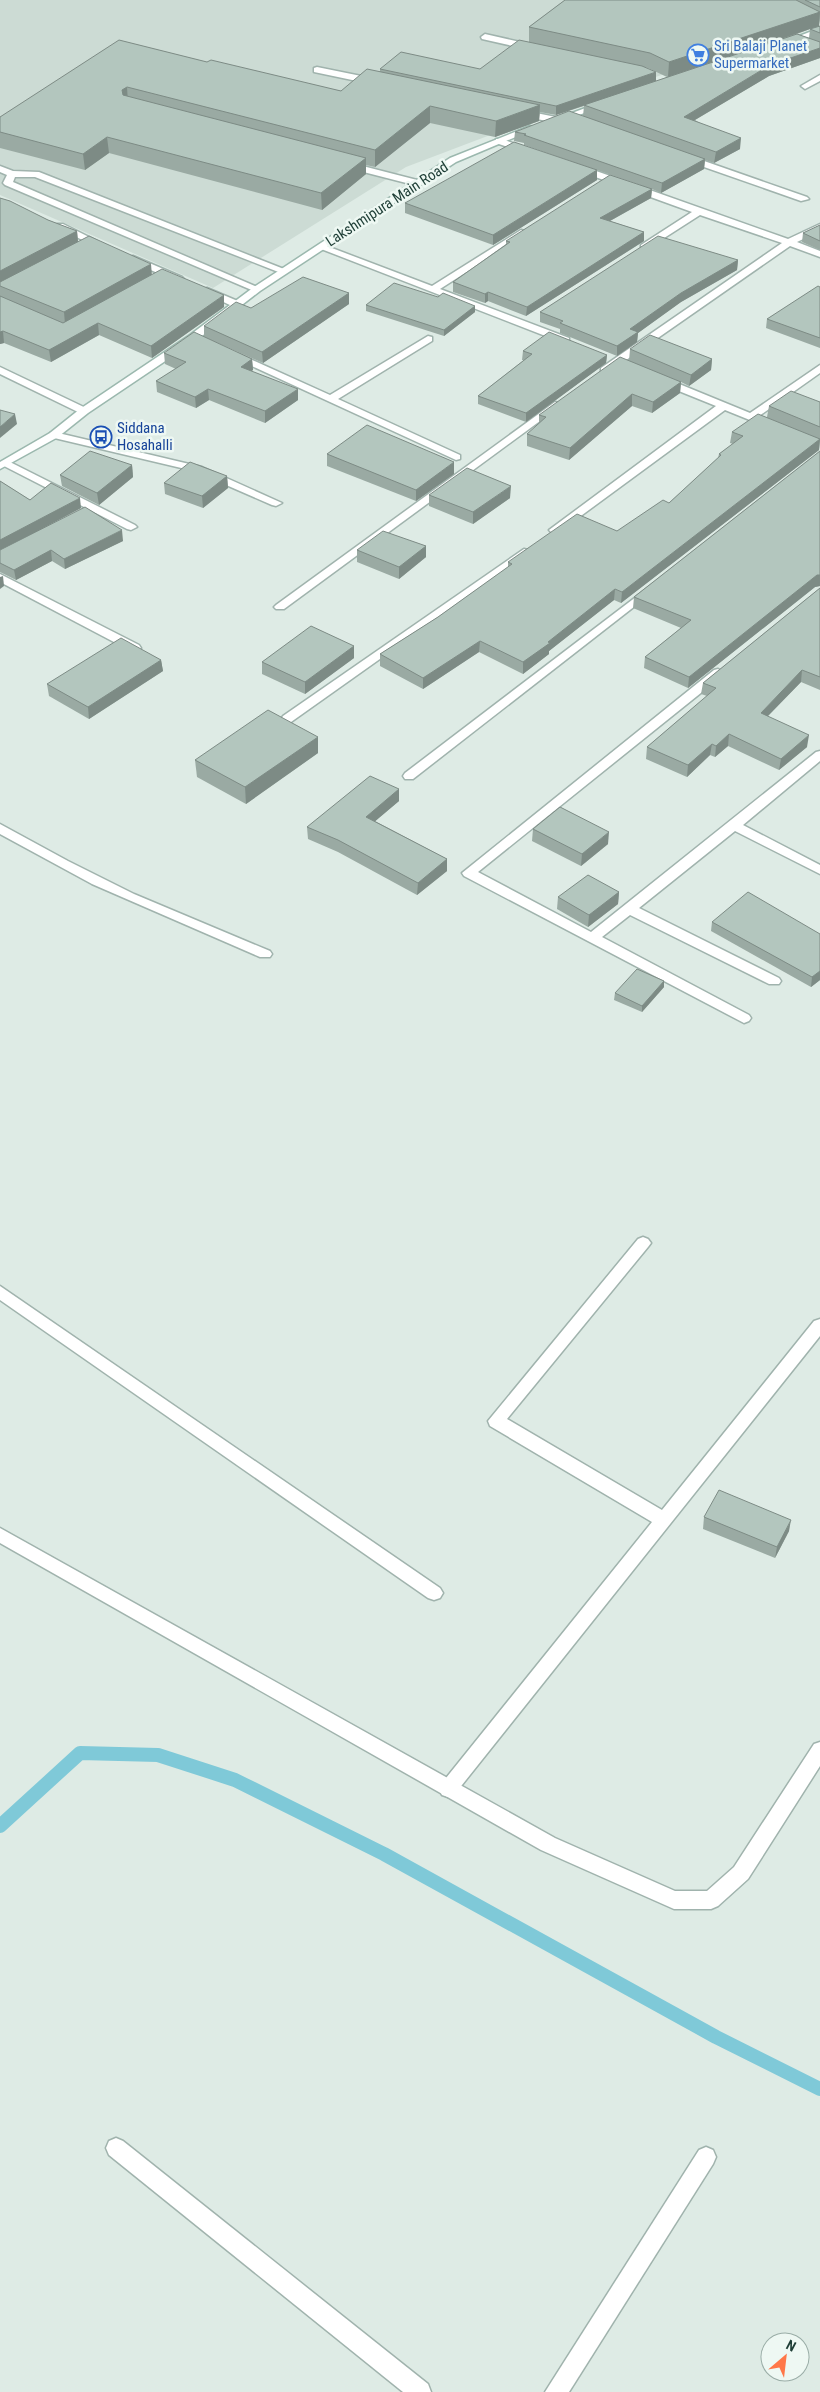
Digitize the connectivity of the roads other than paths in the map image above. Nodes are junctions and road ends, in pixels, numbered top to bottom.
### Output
1 (820, 31) edge
2 (485, 36) dead end
3 (795, 39) junction
4 (778, 45) edge
5 (812, 46) edge
6 (542, 49) edge
7 (317, 70) dead end
8 (819, 80) edge
9 (384, 84) edge
10 (805, 86) dead end
11 (616, 101) edge
12 (509, 110) edge
13 (570, 116) junction
14 (556, 120) junction
15 (589, 122) edge
16 (499, 141) junction
17 (673, 152) edge
18 (535, 153) edge
19 (340, 163) edge
20 (572, 166) edge
21 (0, 169) edge
22 (12, 174) junction
23 (418, 183) junction
24 (804, 199) dead end
25 (701, 210) junction
26 (50, 221) edge
27 (533, 226) edge
28 (820, 227) edge
29 (790, 242) junction
30 (92, 244) edge
31 (322, 247) junction
32 (634, 253) edge
33 (820, 254) edge
34 (126, 256) edge
35 (284, 272) junction
36 (257, 289) junction
37 (432, 290) junction
38 (236, 304) junction
39 (428, 339) dead end
40 (571, 342) edge
41 (228, 352) edge
42 (820, 368) edge
43 (0, 370) edge
44 (652, 376) edge
45 (593, 378) edge
46 (330, 400) junction
47 (561, 401) edge
48 (723, 406) junction
49 (84, 411) junction
50 (751, 417) junction
51 (786, 431) edge
52 (54, 435) junction
53 (456, 457) dead end
54 (2, 464) edge
55 (276, 503) dead end
56 (131, 527) dead end
57 (0, 577) edge
58 (657, 583) edge
59 (280, 607) dead end
60 (135, 648) edge
61 (728, 665) edge
62 (287, 719) edge
63 (820, 755) edge
64 (409, 776) dead end
65 (734, 826) junction
66 (0, 828) edge
67 (820, 870) edge
68 (630, 908) junction
69 (592, 938) junction
70 (265, 954) dead end
71 (774, 981) dead end
72 (744, 1018) dead end
73 (643, 1244) dead end
74 (0, 1292) edge
75 (820, 1325) edge
76 (664, 1520) junction
77 (2, 1539) edge
78 (434, 1593) dead end
79 (820, 1750) edge
80 (448, 1788) junction
81 (116, 2148) dead end
82 (706, 2157) dead end
83 (420, 2392) edge
84 (556, 2392) edge

1 - 3 street
2 - 6 street
3 - 4 street
3 - 5 street
7 - 9 street
8 - 10 street
11 - 13 street, Lakshmipura Main Road
12 - 14 street
13 - 14 street, Lakshmipura Main Road
13 - 15 street
14 - 16 street, Lakshmipura Main Road
16 - 18 street
16 - 23 street, Lakshmipura Main Road
17 - 24 street
19 - 23 street
20 - 25 street
21 - 22 street
22 - 35 street
22 - 36 street
23 - 31 street, Lakshmipura Main Road
25 - 29 street
25 - 32 street
26 - 30 street
27 - 37 street
28 - 29 street
29 - 33 street
29 - 45 street
31 - 35 street, Lakshmipura Main Road
31 - 37 street
34 - 38 street
35 - 36 street, Lakshmipura Main Road
36 - 38 street, Lakshmipura Main Road
37 - 40 street
38 - 49 street, Lakshmipura Main Road
39 - 46 street
41 - 46 street
42 - 50 street
43 - 49 street
44 - 48 street
46 - 53 street
47 - 59 street
48 - 50 street
48 - 62 street
49 - 52 street, Lakshmipura Main Road
50 - 51 street
52 - 54 street, Lakshmipura Main Road
52 - 55 street
54 - 56 street
57 - 60 street
58 - 64 street
61 - 69 street
63 - 65 street
65 - 67 street
65 - 68 street
66 - 70 street
68 - 69 street
68 - 71 street
69 - 72 street
73 - 76 street
74 - 78 street
75 - 76 street
76 - 80 street
77 - 80 street
79 - 80 street
81 - 83 street
82 - 84 street

